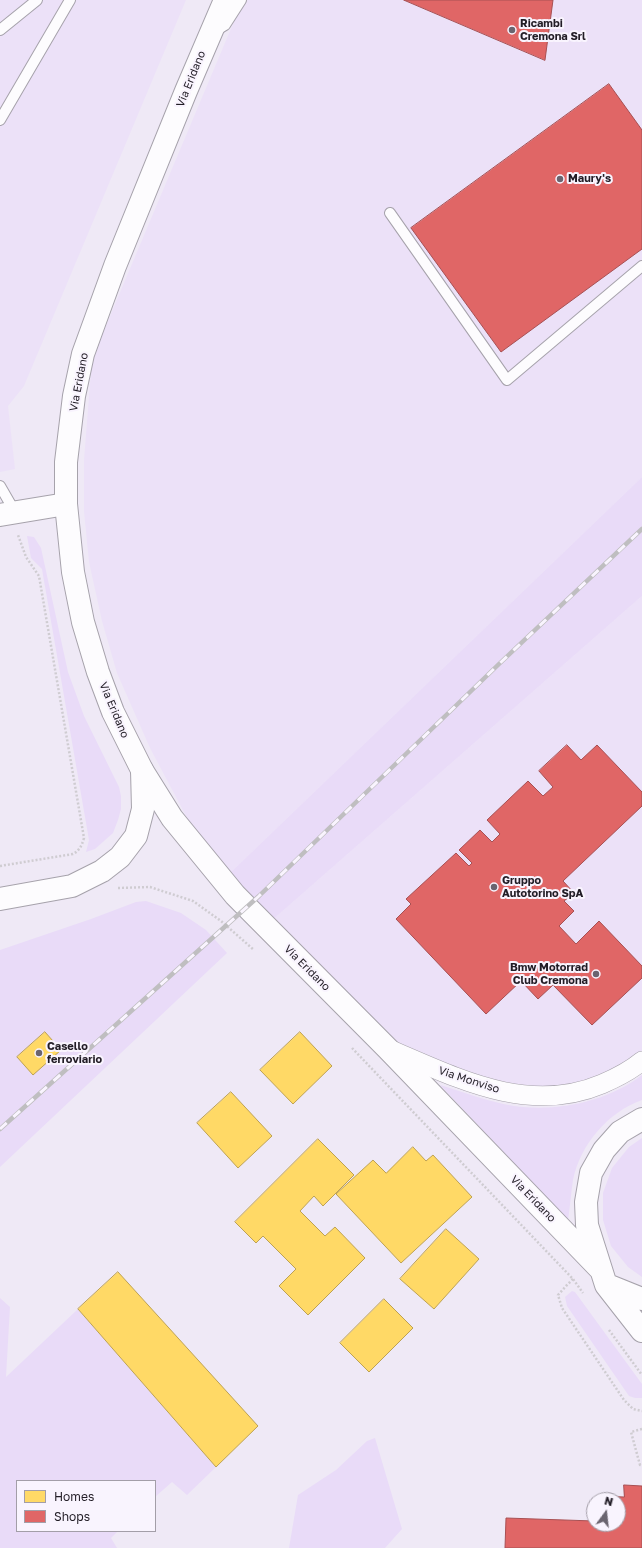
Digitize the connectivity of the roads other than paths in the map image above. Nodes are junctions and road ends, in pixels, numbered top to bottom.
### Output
1 (37, 0) edge
2 (70, 0) edge
3 (224, 0) edge
4 (242, 0) edge
5 (0, 30) edge
6 (210, 34) junction
7 (0, 120) edge
8 (390, 213) dead end
9 (642, 266) edge
10 (0, 486) edge
11 (66, 504) junction
12 (7, 514) edge
13 (142, 770) junction
14 (0, 899) edge
15 (388, 1049) junction
16 (642, 1061) edge
17 (642, 1119) edge
18 (603, 1277) junction
19 (642, 1299) edge
20 (642, 1331) edge

1 - 5 lane
2 - 7 lane
3 - 6 main road, Via Eridano
4 - 6 lane
6 - 11 main road, Via Eridano
8 - 9 lane
10 - 12 lane
11 - 12 main road
11 - 13 main road, Via Eridano
13 - 14 main road
13 - 15 main road, Via Eridano
15 - 16 street, Via Monviso
15 - 18 main road, Via Eridano
17 - 18 main road, Via Eridano
18 - 19 main road, Via Eridano
18 - 20 main road, Via Eridano

